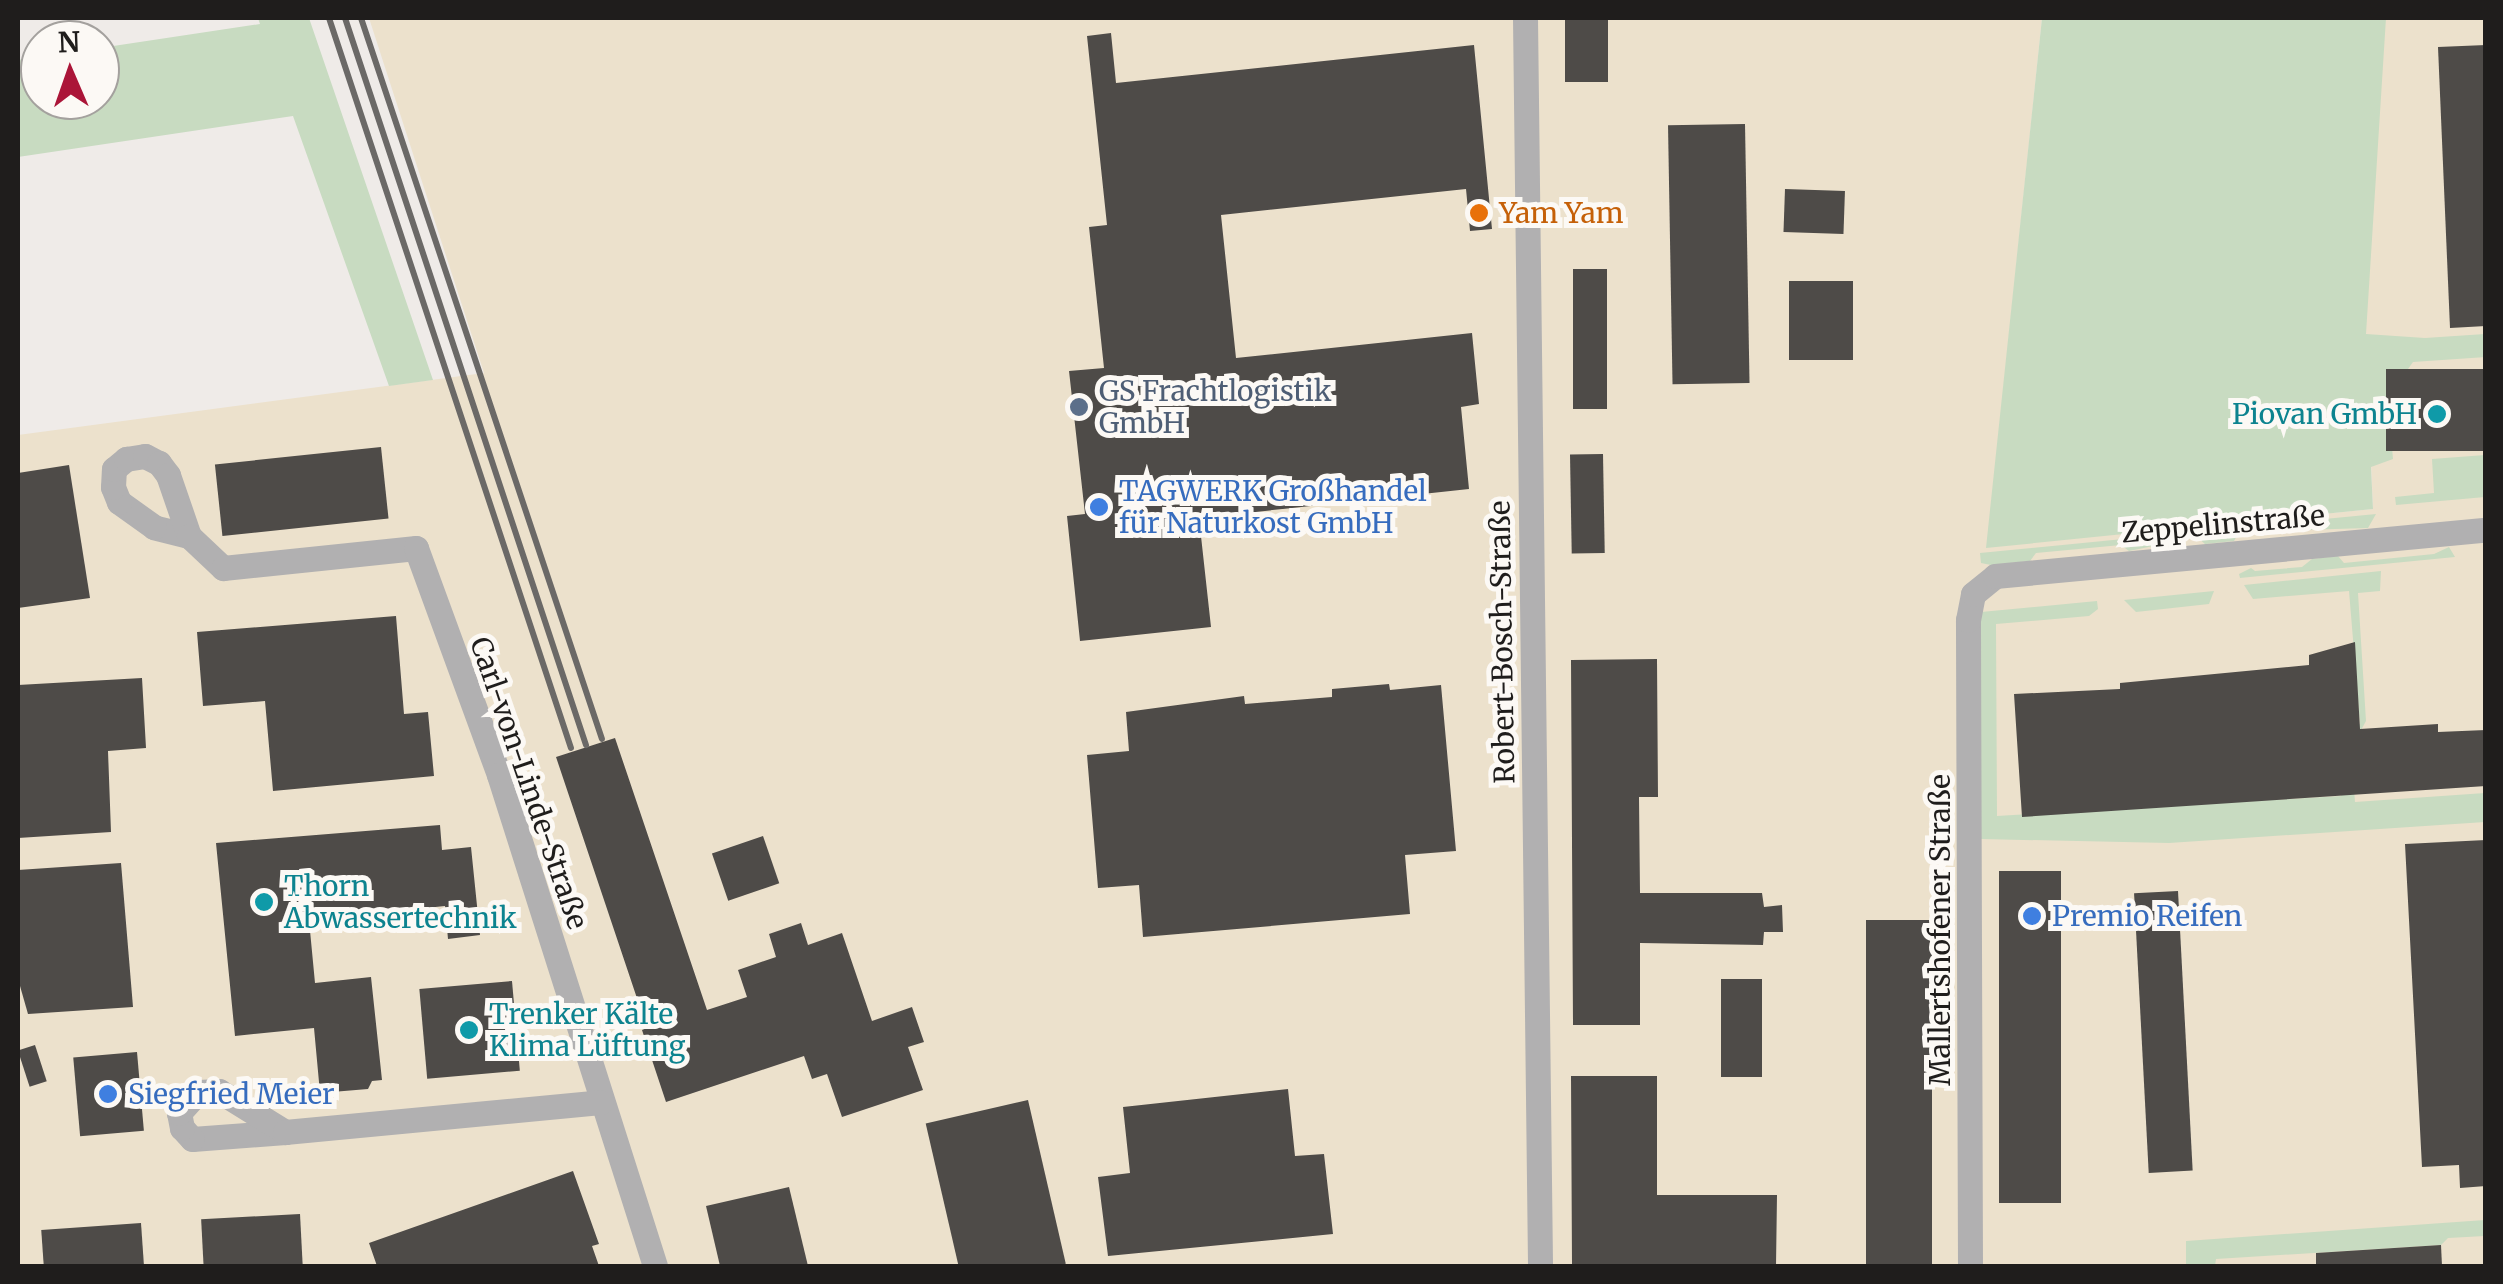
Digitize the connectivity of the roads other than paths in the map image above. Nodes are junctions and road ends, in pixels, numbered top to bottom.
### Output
1 (1525, 18) edge
2 (2486, 530) edge
3 (189, 536) dead end
4 (1973, 594) joint
5 (602, 1102) junction
6 (286, 1132) dead end
7 (655, 1266) edge
8 (1540, 1266) edge
9 (1970, 1266) edge

1 - 8 street, Robert-Bosch-Straße
2 - 4 street, Zeppelinstraße
3 - 5 street, Carl-von-Linde-Straße
4 - 9 street, Mallertshofener Straße
5 - 6 street
5 - 7 street, Carl-von-Linde-Straße

